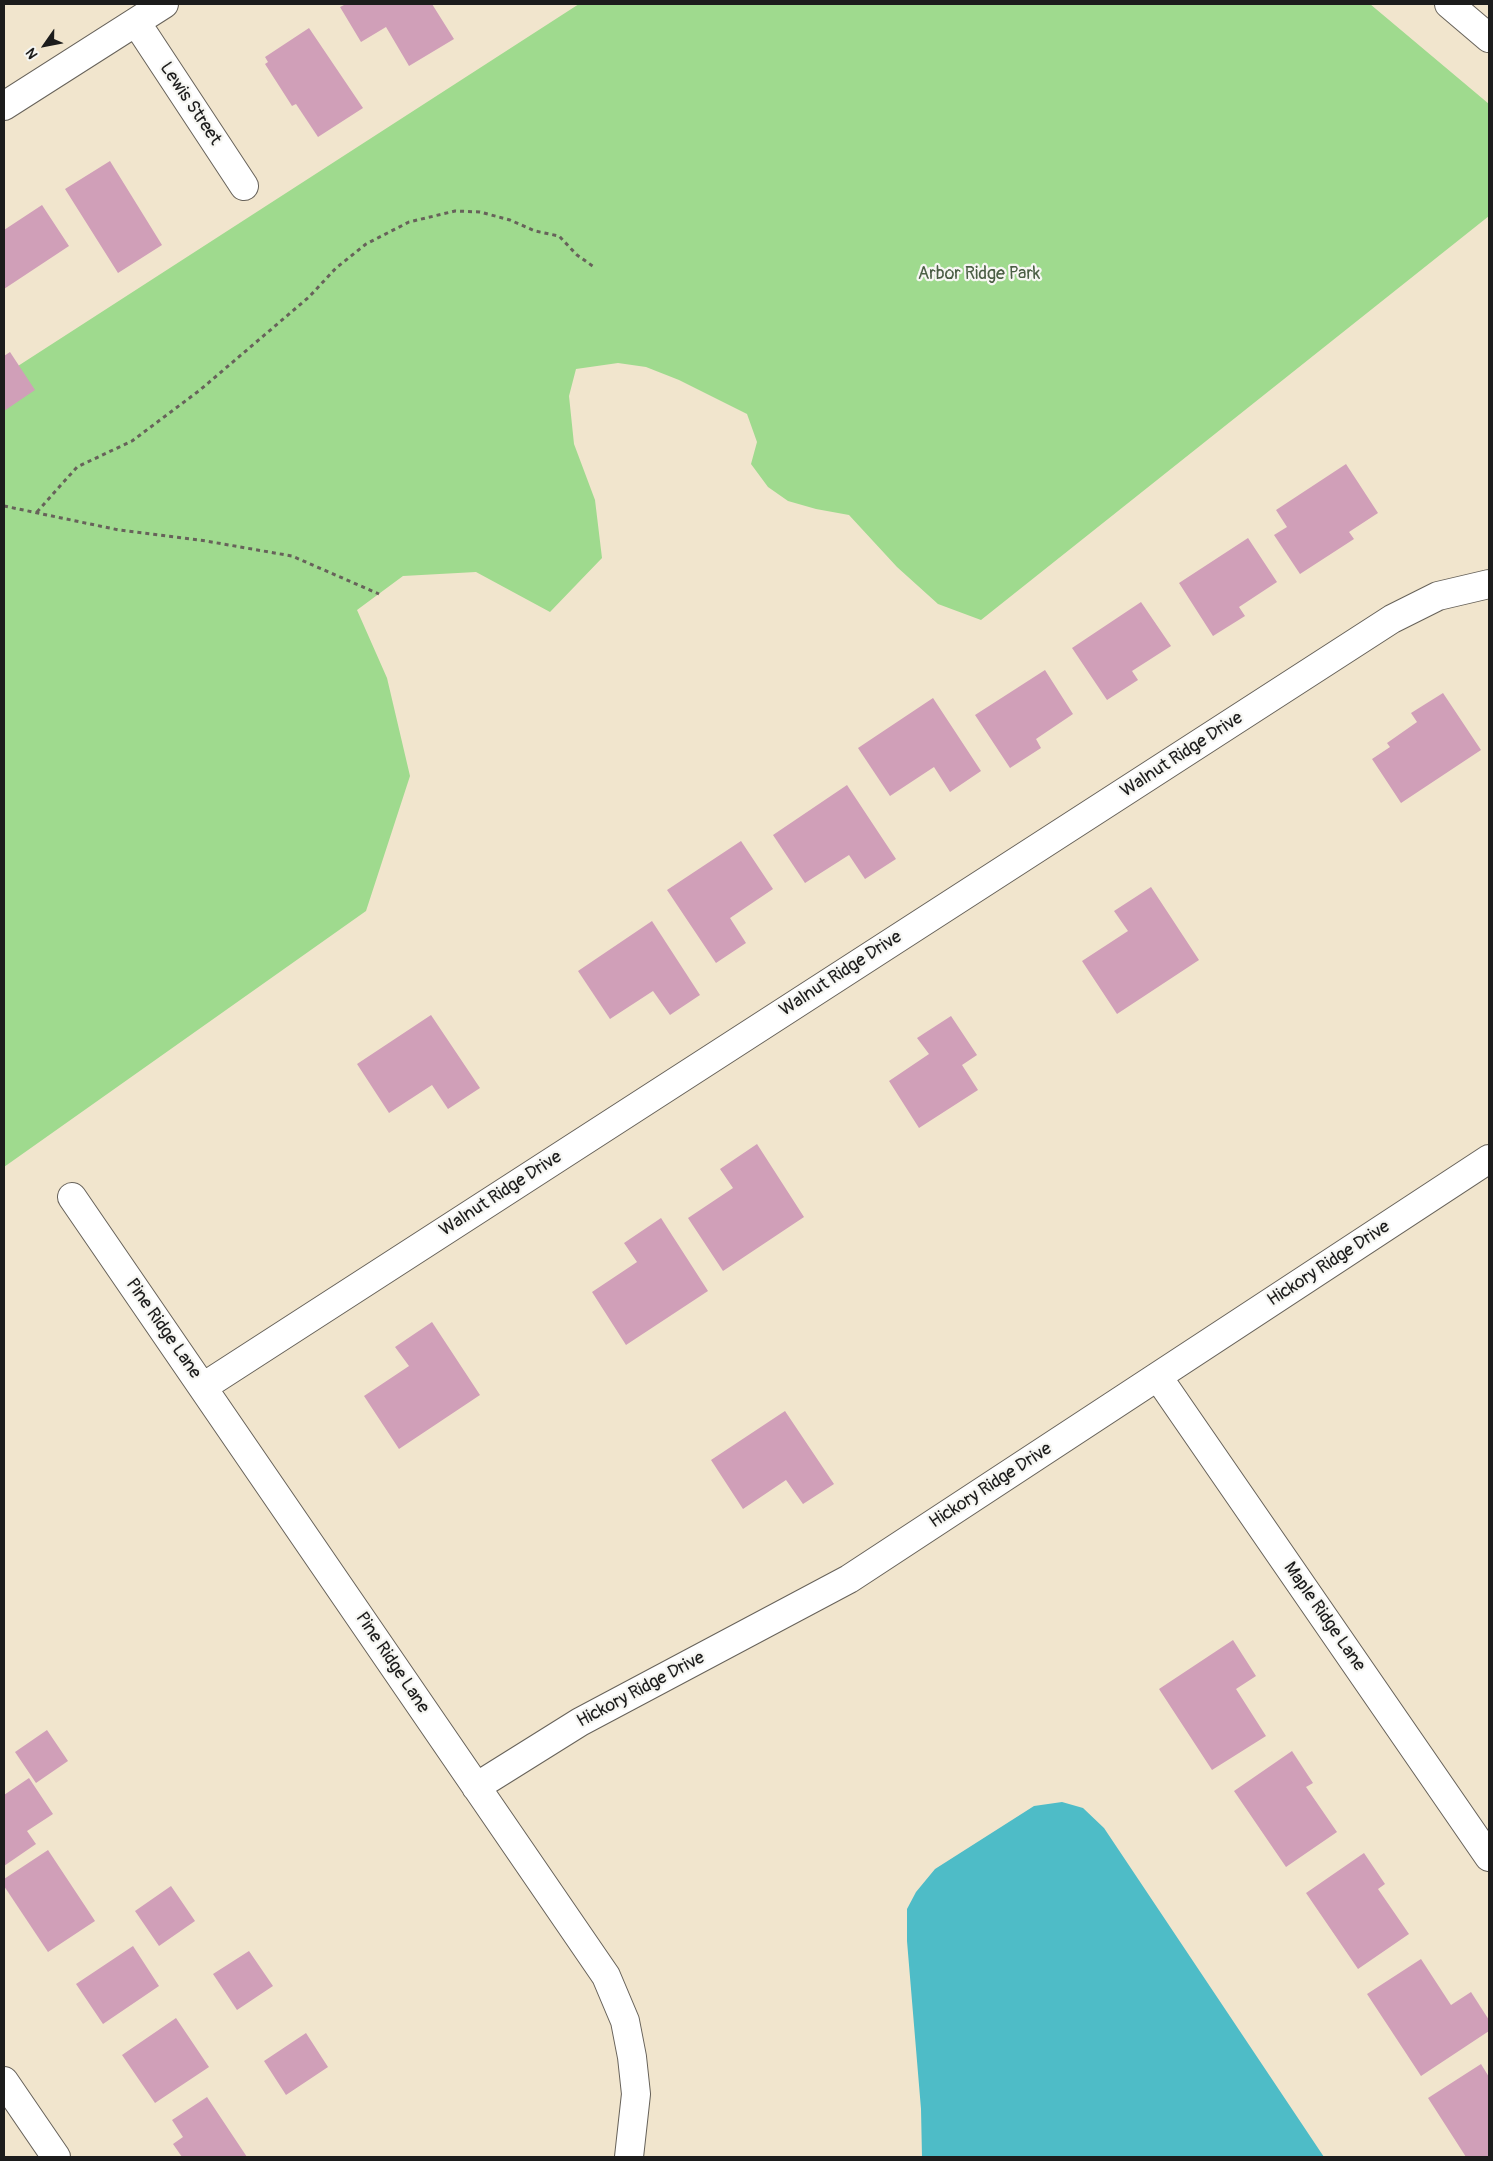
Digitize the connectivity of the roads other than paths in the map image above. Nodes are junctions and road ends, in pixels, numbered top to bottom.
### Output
1 (164, 4) edge
2 (1449, 4) edge
3 (136, 22) junction
4 (1489, 38) edge
5 (4, 106) edge
6 (244, 186) dead end
7 (1489, 584) edge
8 (1489, 1159) edge
9 (72, 1197) dead end
10 (1158, 1377) junction
11 (203, 1386) junction
12 (476, 1786) junction
13 (1489, 1856) edge
14 (4, 2081) edge
15 (56, 2157) edge
16 (629, 2157) edge

1 - 3 street
2 - 4 street
3 - 5 street
3 - 6 street, Lewis Street
7 - 11 street, Walnut Ridge Drive
8 - 10 street, Hickory Ridge Drive
9 - 11 street, Pine Ridge Lane
10 - 12 street, Hickory Ridge Drive
10 - 13 street, Maple Ridge Lane
11 - 12 street, Pine Ridge Lane
12 - 16 street, Pine Ridge Lane
14 - 15 street

